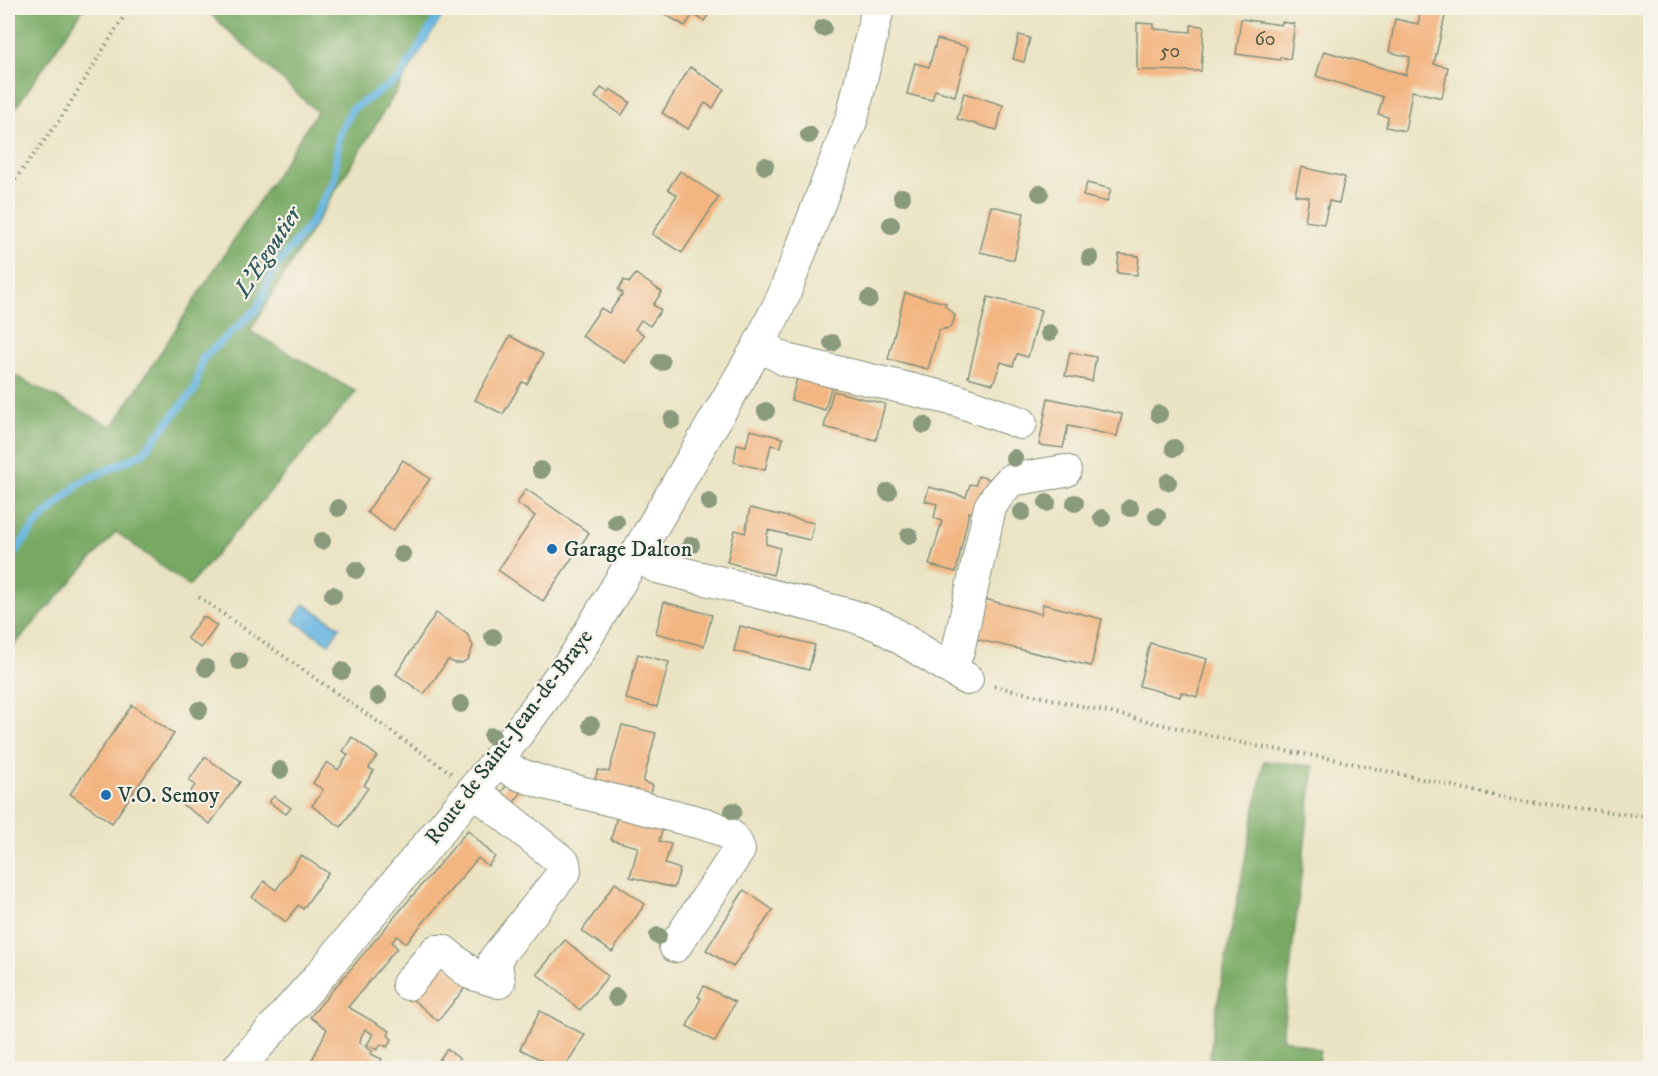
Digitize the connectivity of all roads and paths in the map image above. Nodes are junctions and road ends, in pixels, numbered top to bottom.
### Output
1 (129, 8) edge
2 (878, 8) edge
3 (8, 189) edge
4 (759, 345) junction
5 (1021, 423) dead end
6 (1065, 471) dead end
7 (636, 555) junction
8 (199, 597) dead end
9 (959, 674) junction
10 (497, 760) junction
11 (473, 790) junction
12 (1650, 817) edge
13 (675, 946) dead end
14 (408, 984) dead end
15 (238, 1068) edge

1 - 3 path
2 - 4 street, Route de Saint-Jean-de-Braye
4 - 5 street
4 - 7 street, Route de Saint-Jean-de-Braye
6 - 9 street
7 - 9 street
7 - 10 street, Route de Saint-Jean-de-Braye
8 - 11 path
9 - 12 path
10 - 11 street, Route de Saint-Jean-de-Braye
10 - 13 street
11 - 14 street
11 - 15 street, Route de Saint-Jean-de-Braye

